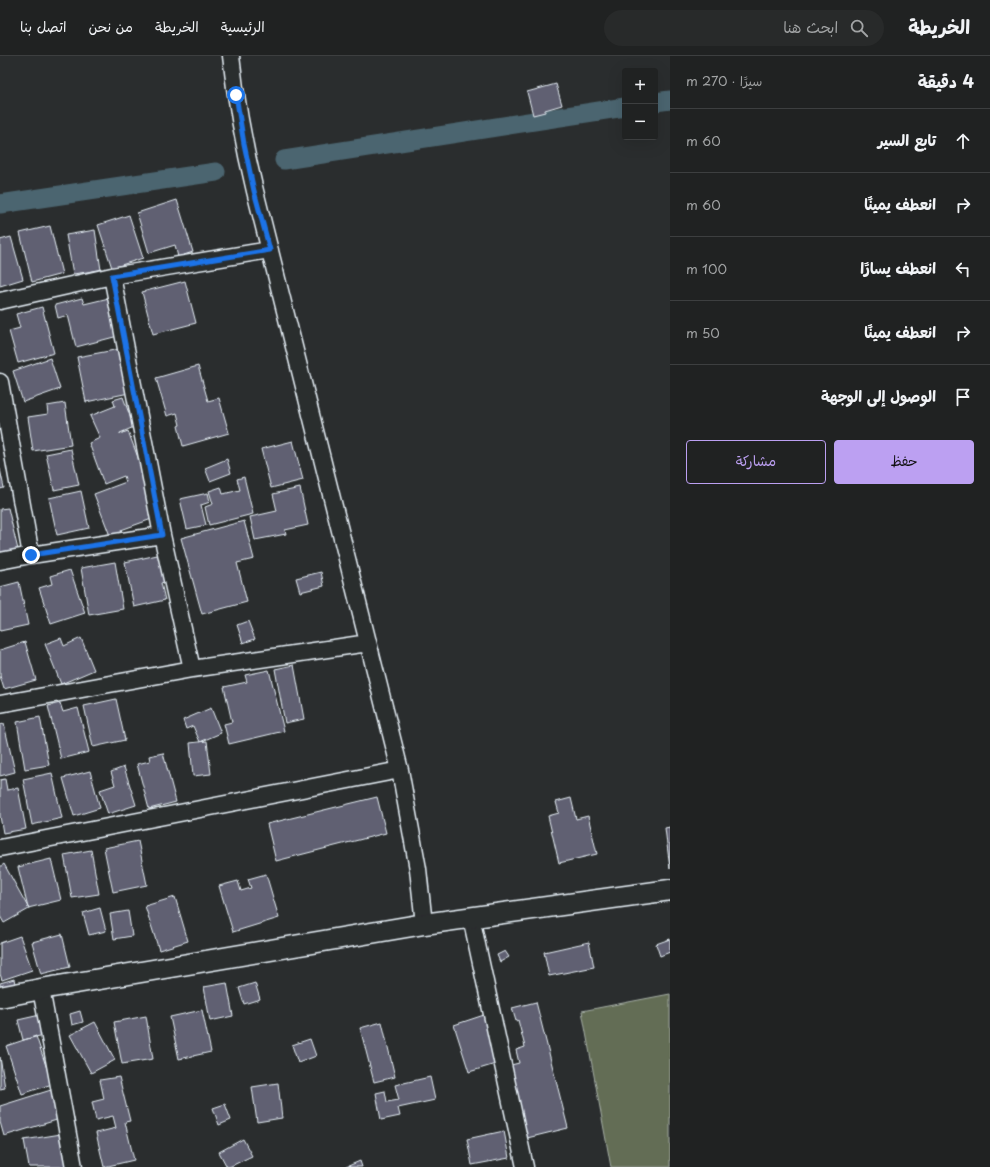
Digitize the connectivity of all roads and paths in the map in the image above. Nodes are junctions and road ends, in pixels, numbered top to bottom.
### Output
1 (231, 56) edge
2 (270, 250) junction
3 (112, 276) junction
4 (0, 302) edge
5 (0, 382) edge
6 (5, 439) edge
7 (162, 535) junction
8 (31, 555) junction
9 (0, 561) edge
10 (368, 643) junction
11 (192, 669) junction
12 (0, 704) edge
13 (400, 770) junction
14 (0, 848) edge
15 (670, 890) edge
16 (471, 917) junction
17 (424, 924) junction
18 (41, 989) junction
19 (0, 997) edge
20 (74, 1167) edge
21 (525, 1167) edge

1 - 2 street
2 - 3 street
2 - 10 street
3 - 4 street
3 - 7 street
5 - 6 street
6 - 8 street
7 - 8 street
7 - 11 street
8 - 9 street
10 - 11 street
10 - 13 street
11 - 12 street
13 - 14 street
13 - 17 street
15 - 16 street
16 - 17 street
16 - 21 street
17 - 18 street
18 - 19 street
18 - 20 street

